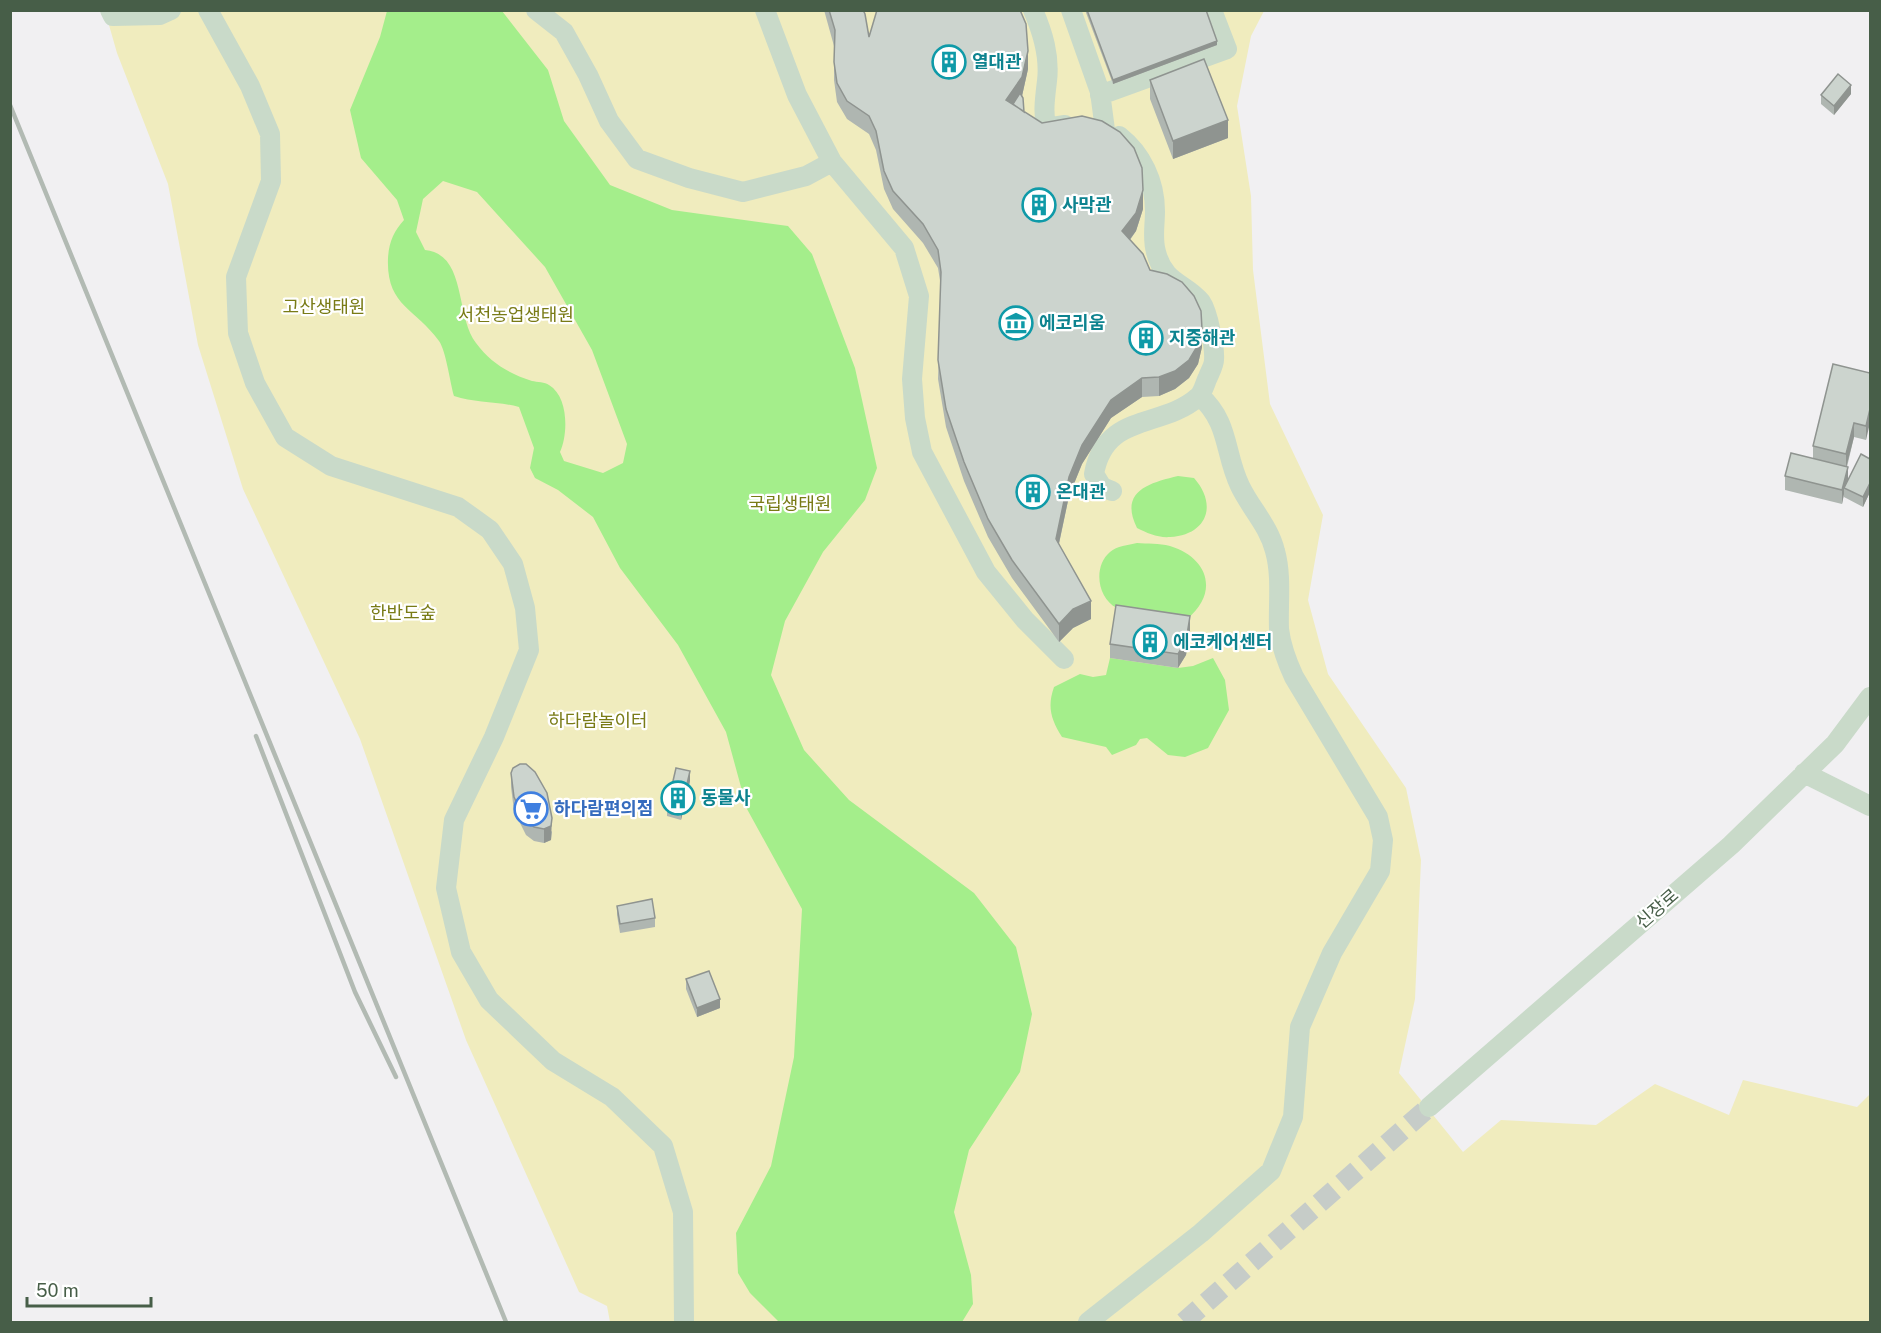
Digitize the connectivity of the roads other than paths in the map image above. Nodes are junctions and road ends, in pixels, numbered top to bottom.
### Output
1 (110, 10) edge
2 (171, 10) edge
3 (208, 10) edge
4 (536, 10) edge
5 (765, 10) edge
6 (1034, 10) edge
7 (1071, 10) edge
8 (1212, 10) edge
9 (1100, 95) junction
10 (1104, 129) junction
11 (832, 162) junction
12 (1200, 396) junction
13 (1112, 491) dead end
14 (1064, 659) dead end
15 (1870, 697) edge
16 (1804, 773) junction
17 (1870, 806) edge
18 (1429, 1107) tunnel mouth
19 (684, 1323) edge
20 (1088, 1323) edge

1 - 2 street
3 - 19 street
4 - 11 street
5 - 11 street
6 - 10 street
7 - 9 street
8 - 9 street
9 - 10 street
10 - 12 street
11 - 14 street
12 - 13 street
12 - 20 street
15 - 16 street, 신장로
16 - 17 street
16 - 18 street, 신장로

